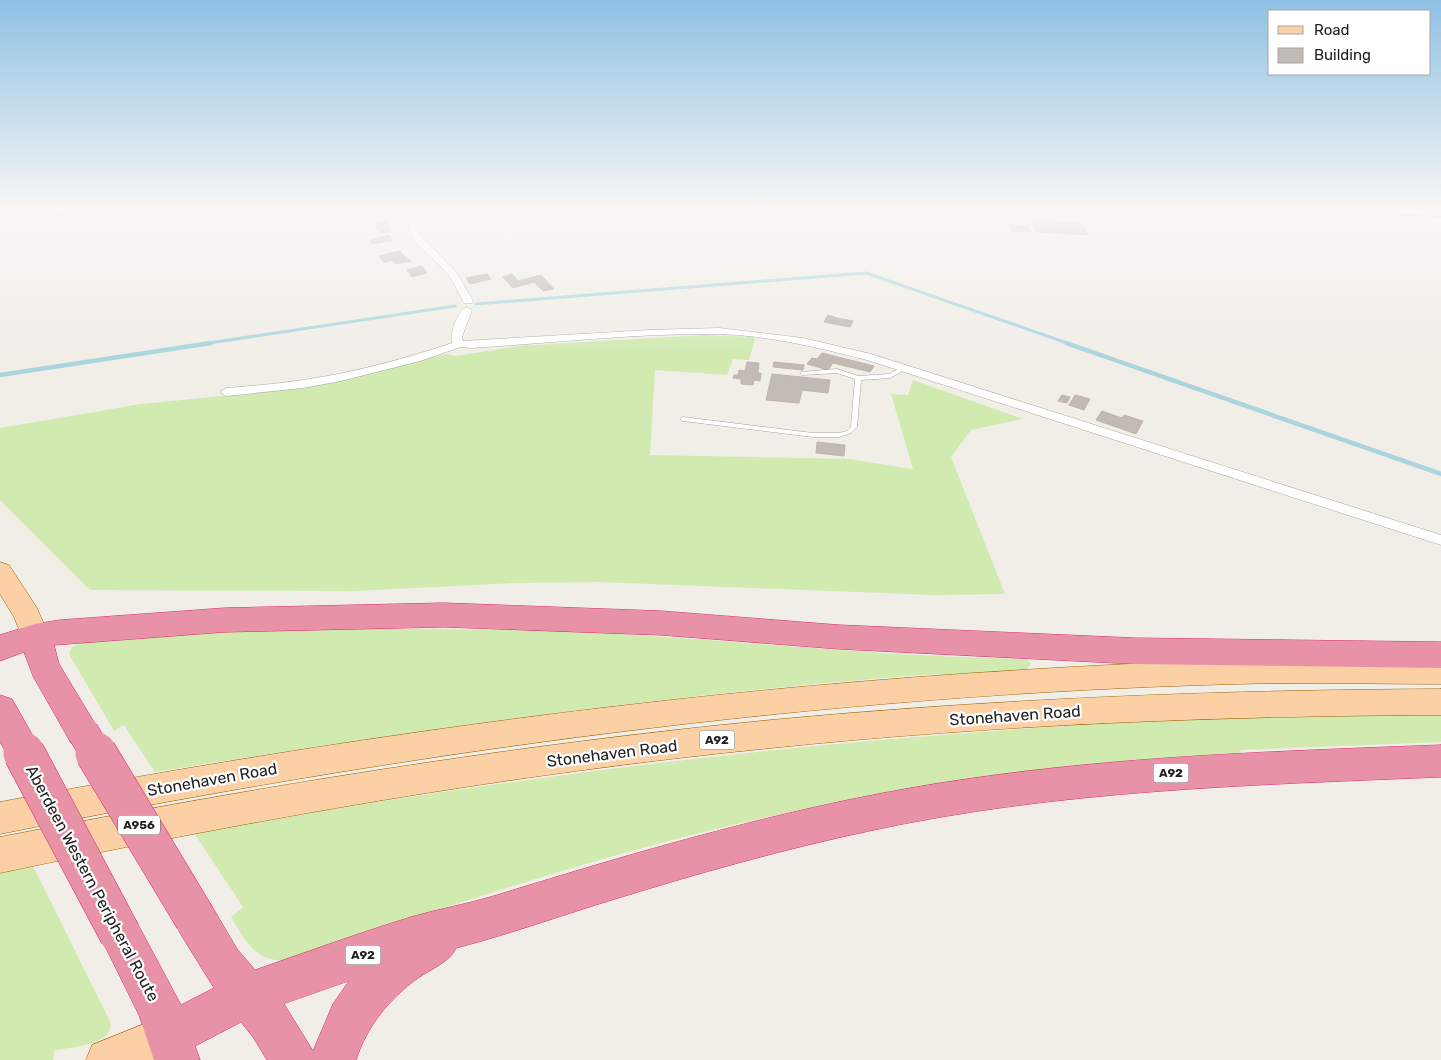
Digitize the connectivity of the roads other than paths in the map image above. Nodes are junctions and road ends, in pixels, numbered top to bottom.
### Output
1 (437, 258) edge
2 (460, 344) junction
3 (904, 368) junction
4 (803, 373) dead end
5 (858, 378) junction
6 (226, 392) dead end
7 (683, 419) dead end
8 (1441, 540) edge
9 (0, 572) edge
10 (36, 636) junction
11 (1441, 644) edge
12 (1033, 645) junction
13 (0, 648) edge
14 (1441, 655) edge
15 (1441, 672) edge
16 (1441, 702) edge
17 (0, 708) edge
18 (1441, 761) edge
19 (0, 818) edge
20 (0, 855) edge
21 (480, 920) junction
22 (247, 995) junction
23 (173, 1047) edge
24 (107, 1060) edge
25 (293, 1060) edge
26 (333, 1060) edge

1 - 2 street
2 - 3 street
2 - 6 street
3 - 5 lane
3 - 8 street
4 - 5 lane
5 - 7 lane
9 - 10 main road, A956
10 - 12 highway
10 - 13 highway
10 - 22 highway, A956, bridge
11 - 12 highway
12 - 14 highway
15 - 19 main road, Stonehaven Road
16 - 20 main road, Stonehaven Road / A92
17 - 23 highway, Aberdeen Western Peripheral Route, bridge
18 - 21 highway, A92
21 - 22 highway, A92
21 - 26 highway, A92
22 - 23 highway, A92
22 - 25 highway, A956
23 - 24 main road, A92

